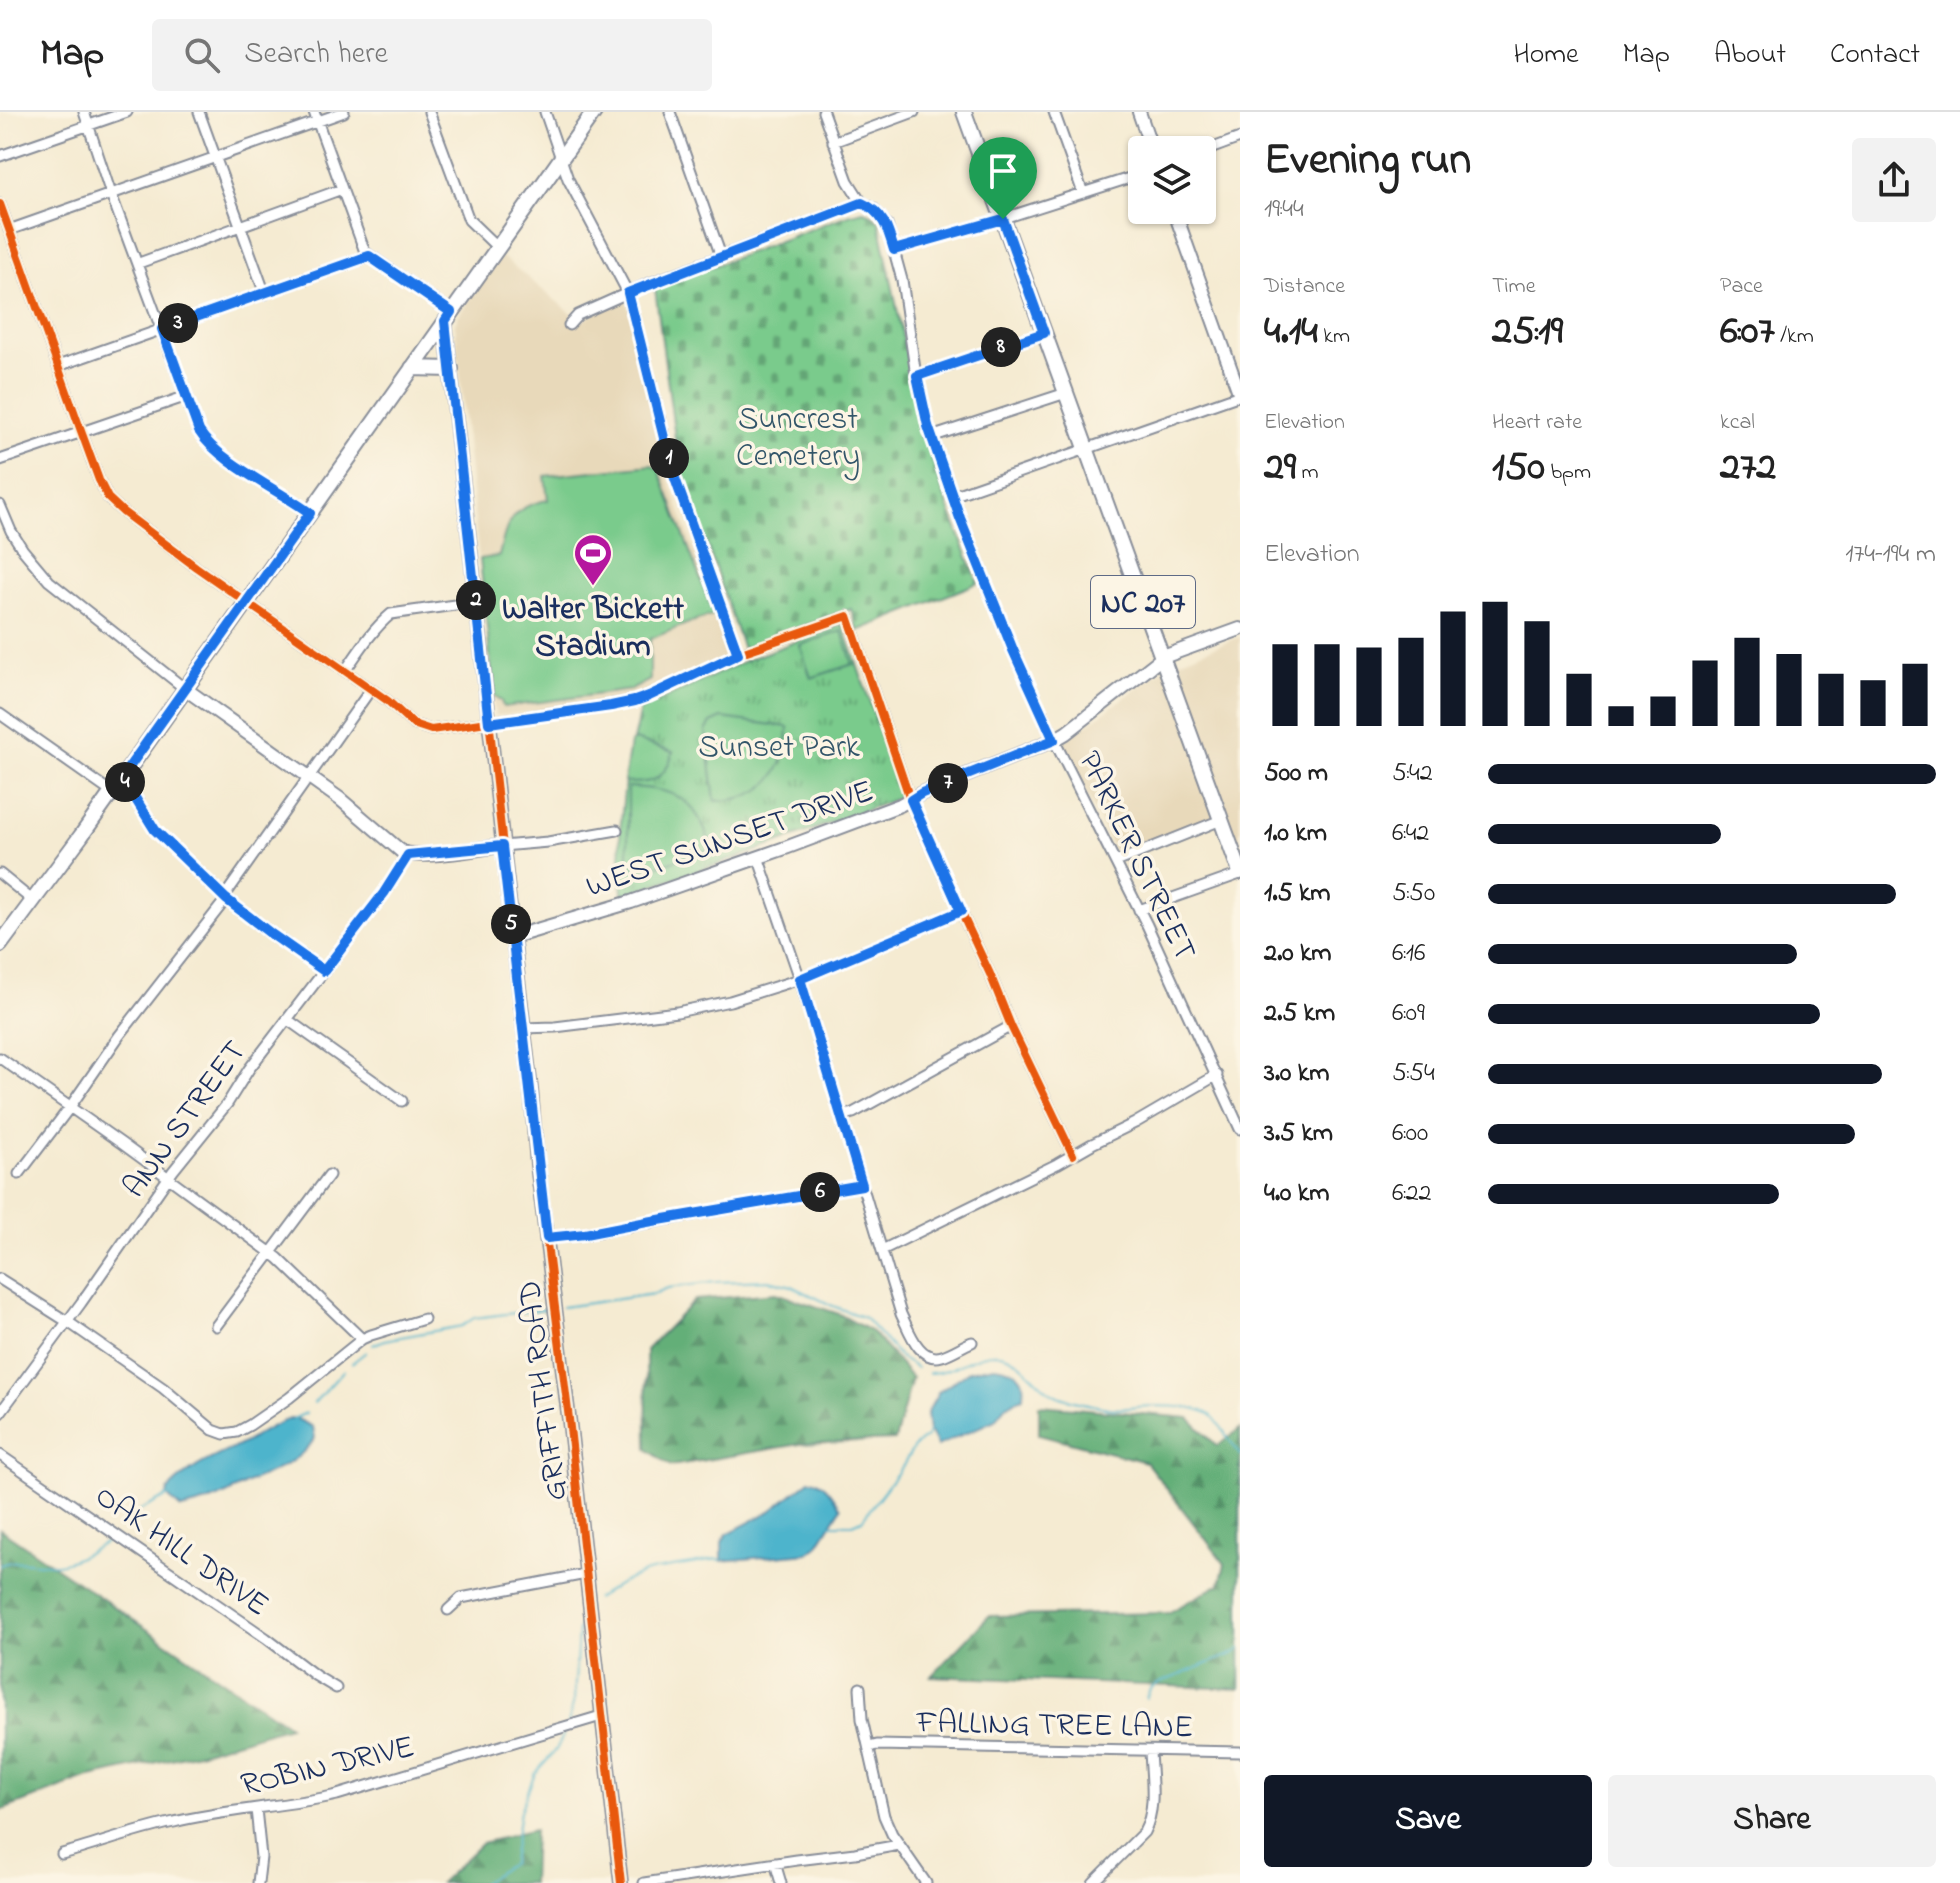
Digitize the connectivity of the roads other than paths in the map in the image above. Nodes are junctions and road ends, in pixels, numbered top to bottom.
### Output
1 (84, 112) edge
2 (127, 112) edge
3 (199, 112) edge
4 (344, 112) edge
5 (429, 112) edge
6 (545, 112) edge
7 (594, 112) edge
8 (670, 112) edge
9 (823, 112) edge
10 (914, 112) edge
11 (964, 112) edge
12 (1054, 112) edge
13 (1139, 112) edge
14 (316, 117) edge
15 (88, 125) junction
16 (1147, 136) edge
17 (1240, 138) edge
18 (833, 142) junction
19 (1216, 147) edge
20 (0, 156) edge
21 (215, 157) junction
22 (561, 159) junction
23 (1128, 179) edge
24 (342, 189) junction
25 (1083, 193) junction
26 (111, 194) junction
27 (862, 203) junction
28 (0, 204) edge
29 (1003, 219) junction
30 (1179, 224) edge
31 (241, 226) junction
32 (10, 232) junction
33 (0, 238) edge
34 (498, 248) junction
35 (894, 250) junction
36 (369, 256) junction
37 (721, 256) junction
38 (139, 263) junction
39 (628, 293) junction
40 (265, 294) junction
41 (448, 316) junction
42 (569, 325) dead end
43 (162, 329) junction
44 (1044, 333) junction
45 (58, 366) junction
46 (412, 368) junction
47 (451, 369) junction
48 (917, 376) junction
49 (1066, 393) junction
50 (1240, 395) edge
51 (187, 396) junction
52 (81, 431) junction
53 (931, 437) junction
54 (1086, 449) junction
55 (0, 460) edge
56 (952, 496) junction
57 (0, 505) edge
58 (310, 513) junction
59 (246, 602) junction
60 (476, 602) junction
61 (1240, 629) edge
62 (738, 654) junction
63 (1163, 657) junction
64 (345, 671) junction
65 (184, 688) junction
66 (371, 689) junction
67 (0, 714) edge
68 (489, 723) junction
69 (1054, 740) junction
70 (122, 777) junction
71 (310, 778) junction
72 (111, 792) junction
73 (911, 800) junction
74 (1221, 820) junction
75 (617, 830) dead end
76 (502, 846) junction
77 (408, 855) junction
78 (758, 857) junction
79 (1116, 862) junction
80 (1240, 873) edge
81 (0, 874) edge
82 (225, 898) junction
83 (32, 900) junction
84 (1139, 910) junction
85 (961, 911) junction
86 (513, 937) junction
87 (0, 945) edge
88 (324, 971) junction
89 (800, 979) junction
90 (288, 1020) junction
91 (1011, 1026) junction
92 (523, 1028) junction
93 (0, 1058) edge
94 (1217, 1075) junction
95 (402, 1101) dead end
96 (70, 1107) junction
97 (842, 1116) junction
98 (1240, 1129) edge
99 (1073, 1155) junction
100 (19, 1174) dead end
101 (329, 1175) dead end
102 (169, 1178) junction
103 (862, 1185) junction
104 (547, 1238) junction
105 (882, 1250) junction
106 (271, 1253) junction
107 (0, 1279) edge
108 (424, 1319) dead end
109 (68, 1321) junction
110 (216, 1326) dead end
111 (362, 1339) junction
112 (972, 1342) dead end
113 (0, 1413) edge
114 (0, 1455) edge
115 (586, 1574) junction
116 (448, 1610) dead end
117 (336, 1688) dead end
118 (860, 1688) dead end
119 (601, 1716) junction
120 (869, 1747) junction
121 (1150, 1751) junction
122 (1240, 1752) edge
123 (256, 1809) junction
124 (899, 1845) junction
125 (62, 1854) dead end
126 (775, 1863) junction
127 (258, 1883) edge
128 (621, 1883) edge
129 (644, 1883) edge
130 (781, 1883) edge
131 (926, 1883) edge
132 (1093, 1883) edge

1 - 15 street
2 - 15 street
3 - 21 street
4 - 14 street
5 - 34 street
6 - 22 street
7 - 22 main road
8 - 37 street
9 - 18 street, PARKER STREET
10 - 18 street
11 - 29 main road, NC 207
12 - 25 street
13 - 16 street
14 - 21 street
14 - 24 street
15 - 20 street
15 - 26 street
17 - 19 street
18 - 27 street, PARKER STREET
21 - 26 street
21 - 31 street
22 - 34 main road
22 - 39 street
23 - 25 street
24 - 31 street
24 - 36 street
25 - 29 street
26 - 32 street
26 - 38 street
27 - 35 street, PARKER STREET
27 - 37 street
28 - 32 street
29 - 35 street
29 - 44 main road, NC 207
30 - 50 street
31 - 38 street
31 - 40 street
32 - 33 street
32 - 45 street
34 - 41 main road
35 - 48 street, PARKER STREET
36 - 40 street
36 - 41 street
37 - 39 street
38 - 43 street
39 - 42 street
39 - 62 street
40 - 43 street
41 - 46 main road
41 - 47 street, GRIFFITH ROAD
43 - 45 street
43 - 51 street
44 - 48 street
44 - 49 main road, NC 207
45 - 52 street
46 - 47 main road
46 - 58 main road
47 - 60 street, GRIFFITH ROAD
48 - 53 street, PARKER STREET
49 - 53 street
49 - 54 main road, NC 207
50 - 54 street
51 - 52 street
51 - 58 street
52 - 55 street
52 - 59 street
53 - 56 street, PARKER STREET
54 - 56 street
54 - 63 main road, NC 207
56 - 69 street, PARKER STREET
57 - 65 street
58 - 59 main road
59 - 64 street
59 - 65 main road
60 - 64 street
60 - 68 street, GRIFFITH ROAD
61 - 63 street, WEST SUNSET DRIVE
62 - 68 street
62 - 73 street
63 - 69 street, WEST SUNSET DRIVE
63 - 74 main road, NC 207
64 - 66 street
65 - 70 main road
65 - 71 street
66 - 68 street
66 - 71 street
67 - 72 street
68 - 76 street, GRIFFITH ROAD
69 - 73 street, WEST SUNSET DRIVE
69 - 79 street, PARKER STREET
70 - 72 main road
70 - 82 street
71 - 77 street
71 - 82 street
72 - 83 main road
73 - 78 street, WEST SUNSET DRIVE
73 - 85 street
74 - 79 street
74 - 80 main road, NC 207
75 - 76 street
76 - 77 street
76 - 86 street, GRIFFITH ROAD
77 - 88 street, ANN STREET
78 - 86 street, WEST SUNSET DRIVE
78 - 89 street
79 - 84 street, PARKER STREET
80 - 84 street
81 - 83 street
82 - 88 street
82 - 96 street
83 - 87 main road
84 - 94 street, PARKER STREET
85 - 89 street
85 - 91 street
86 - 92 street, GRIFFITH ROAD
88 - 90 street, ANN STREET
89 - 92 street
89 - 97 street
90 - 95 street
90 - 102 street, ANN STREET
91 - 97 street
91 - 99 street
92 - 104 street, GRIFFITH ROAD
93 - 96 street
94 - 98 street, PARKER STREET
94 - 99 street
96 - 100 street
96 - 102 street
97 - 103 street
99 - 105 street
101 - 106 street
102 - 106 street
102 - 109 street, ANN STREET
103 - 104 street
103 - 105 street
104 - 115 street, GRIFFITH ROAD
105 - 112 street
106 - 110 street
106 - 111 street
107 - 109 street
108 - 111 street
109 - 111 street
109 - 113 street, ANN STREET
114 - 117 street, OAK HILL DRIVE
115 - 116 street
115 - 119 street, GRIFFITH ROAD
118 - 120 street
119 - 123 street, ROBIN DRIVE
119 - 128 street, GRIFFITH ROAD
120 - 121 street, FALLING TREE LANE
120 - 124 street
121 - 122 street, FALLING TREE LANE
121 - 132 street
123 - 125 street, ROBIN DRIVE
123 - 127 street
124 - 126 street
124 - 131 street
126 - 129 street
126 - 130 street

